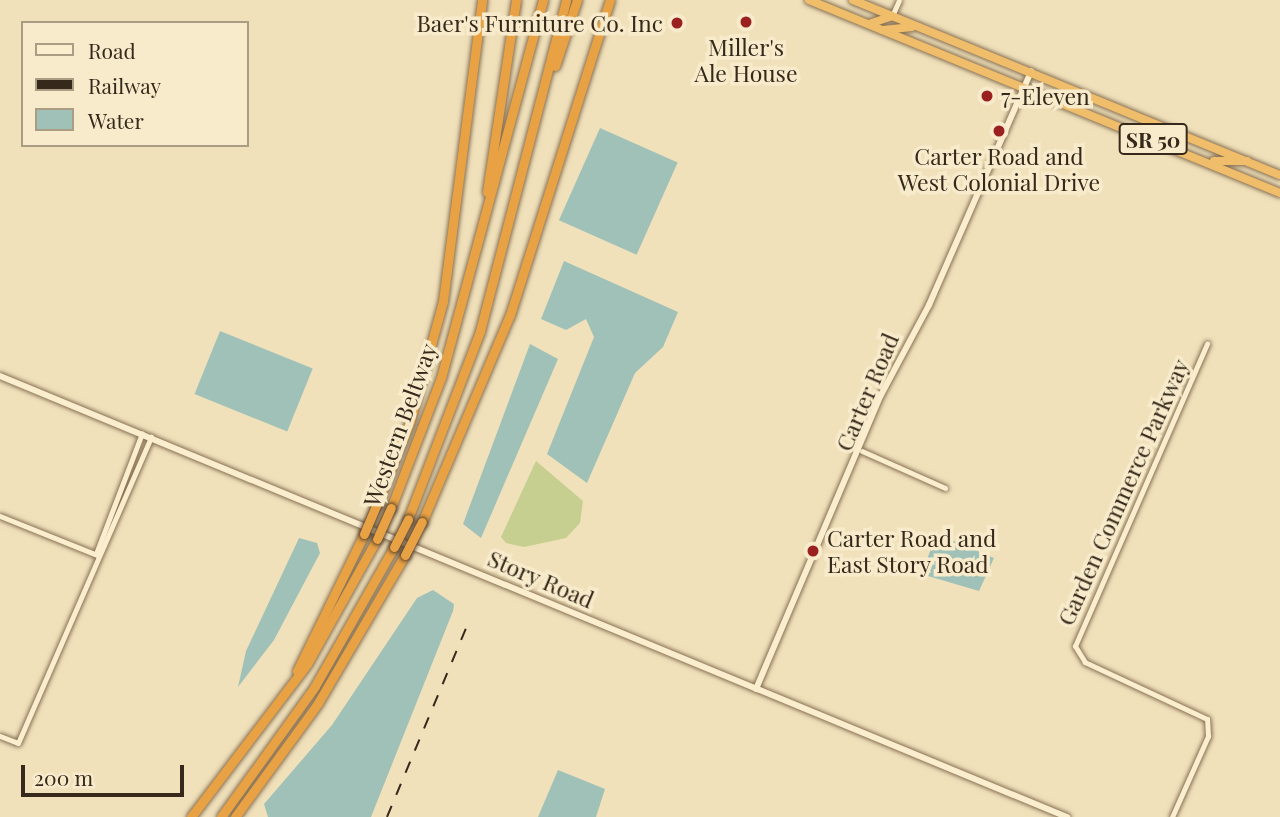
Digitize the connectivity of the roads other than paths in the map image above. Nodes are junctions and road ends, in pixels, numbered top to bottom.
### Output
1 (482, 0) edge
2 (516, 0) edge
3 (543, 0) edge
4 (566, 0) edge
5 (577, 0) edge
6 (610, 0) edge
7 (809, 0) edge
8 (853, 0) edge
9 (899, 0) edge
10 (892, 16) junction
11 (869, 24) junction
12 (926, 29) junction
13 (883, 30) junction
14 (1031, 72) junction
15 (1025, 87) junction
16 (543, 93) junction
17 (1191, 155) junction
18 (1247, 161) junction
19 (1280, 175) edge
20 (1278, 189) edge
21 (471, 272) junction
22 (1207, 344) dead end
23 (0, 376) edge
24 (142, 433) junction
25 (150, 437) junction
26 (862, 452) junction
27 (945, 488) dead end
28 (0, 516) edge
29 (97, 555) junction
30 (756, 689) junction
31 (284, 694) junction
32 (0, 736) edge
33 (191, 817) edge
34 (221, 817) edge
35 (235, 817) edge
36 (1066, 817) edge
37 (1172, 817) edge

1 - 31 highway, bridge
2 - 21 highway
3 - 21 highway, Western Beltway
4 - 16 highway, Western Beltway
5 - 16 highway
6 - 35 highway, bridge
7 - 11 highway, SR 50
8 - 10 highway, SR 50
9 - 10 street
10 - 11 highway
10 - 12 highway, SR 50
11 - 13 highway, SR 50
12 - 13 highway
12 - 14 highway, SR 50
13 - 15 highway, SR 50
14 - 15 street, Carter Road
14 - 18 highway, SR 50
15 - 17 highway, SR 50
15 - 26 street, Carter Road
16 - 34 highway, Western Beltway, bridge
17 - 18 highway
17 - 20 highway, SR 50
18 - 19 highway, SR 50
21 - 31 highway, Western Beltway, bridge
22 - 37 street, Garden Commerce Parkway
23 - 24 street, Story Road
24 - 25 street, Story Road
24 - 29 street
25 - 29 street
25 - 30 street, Story Road
26 - 27 street
26 - 30 street, Carter Road
28 - 29 street
29 - 32 street
30 - 36 street, Story Road
31 - 33 highway, Western Beltway

